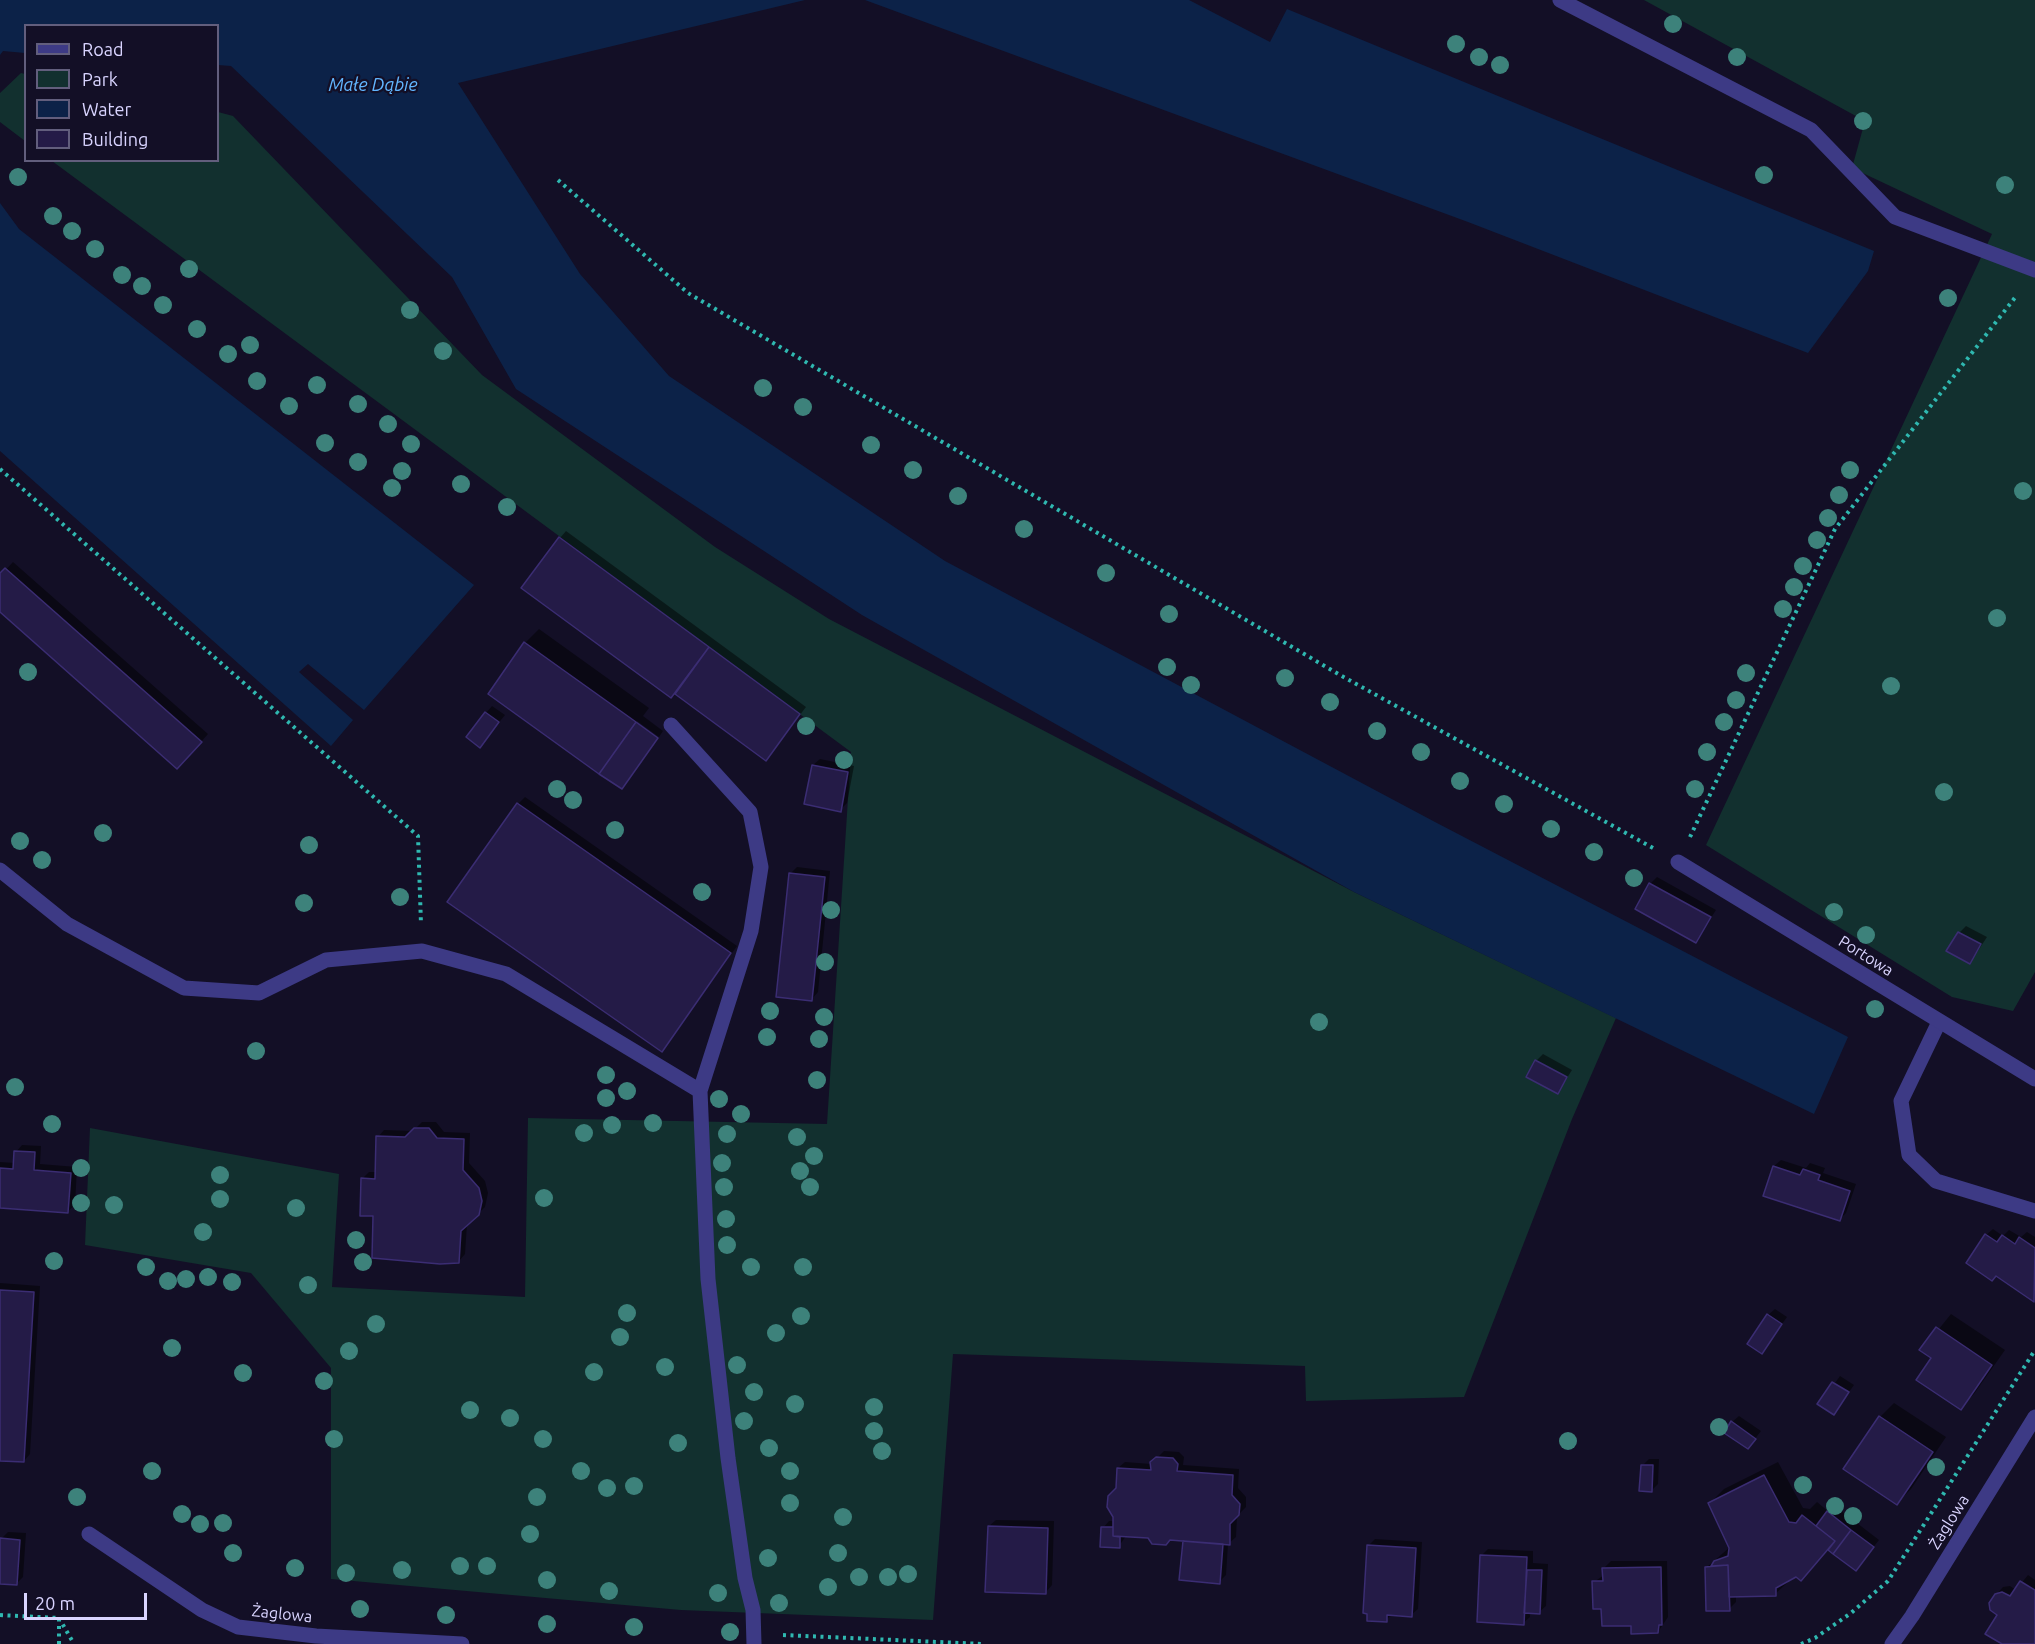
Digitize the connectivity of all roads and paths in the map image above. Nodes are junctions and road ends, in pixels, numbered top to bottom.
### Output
1 (1560, 0) edge
2 (558, 180) dead end
3 (2035, 270) edge
4 (2021, 290) dead end
5 (0, 469) edge
6 (671, 725) dead end
7 (1678, 862) junction
8 (0, 870) edge
9 (422, 951) junction
10 (1939, 1022) junction
11 (2035, 1079) edge
12 (700, 1091) junction
13 (2035, 1211) edge
14 (2035, 1350) edge
15 (2035, 1417) edge
16 (89, 1534) dead end
17 (0, 1615) edge
18 (59, 1618) junction
19 (754, 1639) edge
20 (59, 1644) edge
21 (74, 1644) edge
22 (462, 1644) edge
23 (983, 1644) edge
24 (1801, 1644) edge
25 (1892, 1644) edge

1 - 3 street
2 - 7 path
4 - 7 path
5 - 9 path
6 - 12 street
7 - 10 street, Portowa
8 - 9 street
9 - 12 street
10 - 11 street, Portowa
10 - 13 street
12 - 19 street
14 - 24 path
15 - 25 street, Żaglowa
16 - 22 street, Żaglowa
17 - 18 path
18 - 20 path
18 - 21 path
19 - 23 path

